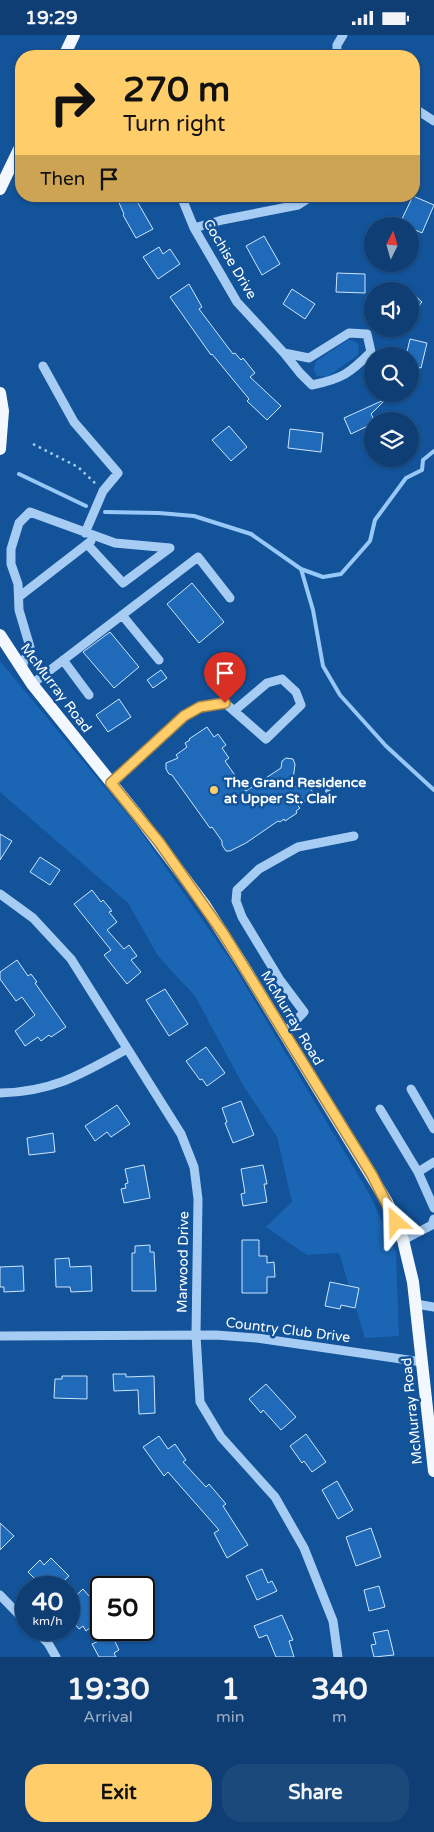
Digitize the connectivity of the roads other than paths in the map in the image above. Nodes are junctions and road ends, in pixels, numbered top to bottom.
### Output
1 (74, 35) edge
2 (67, 50) edge
3 (420, 112) edge
4 (434, 121) edge
5 (15, 158) edge
6 (0, 189) edge
7 (183, 202) edge
8 (303, 202) edge
9 (194, 228) junction
10 (284, 353) junction
11 (43, 366) dead end
12 (0, 393) edge
13 (0, 449) edge
14 (85, 533) junction
15 (96, 537) junction
16 (87, 544) junction
17 (20, 596) junction
18 (230, 598) dead end
19 (122, 615) junction
20 (0, 635) edge
21 (63, 660) junction
22 (159, 660) dead end
23 (21, 669) junction
24 (32, 684) junction
25 (89, 695) dead end
26 (234, 711) junction
27 (111, 783) junction
28 (354, 836) dead end
29 (0, 894) edge
30 (284, 1033) junction
31 (127, 1049) junction
32 (411, 1089) dead end
33 (0, 1093) edge
34 (380, 1109) dead end
35 (434, 1129) edge
36 (434, 1162) edge
37 (418, 1172) junction
38 (434, 1208) edge
39 (434, 1219) edge
40 (403, 1240) junction
41 (416, 1304) junction
42 (434, 1307) edge
43 (196, 1335) junction
44 (0, 1336) edge
45 (422, 1362) junction
46 (434, 1471) edge
47 (0, 1595) edge
48 (15, 1611) edge
49 (46, 1641) edge
50 (56, 1657) edge
51 (338, 1657) edge

1 - 2 main road
3 - 4 street
5 - 6 main road
7 - 9 street, Cochise Drive
8 - 9 street
9 - 10 street, Cochise Drive
10 - 10 street, Cochise Drive
11 - 14 street
12 - 13 main road
14 - 15 street
14 - 17 street
15 - 16 street
15 - 16 street
16 - 17 street
17 - 23 street
18 - 19 street
19 - 21 street
19 - 22 street
20 - 23 main road, McMurray Road
21 - 24 street
21 - 25 street
23 - 24 main road, McMurray Road
24 - 27 main road, McMurray Road
26 - 26 street
26 - 27 street
27 - 30 main road, McMurray Road
28 - 30 street
29 - 31 street, Marwood Drive
30 - 40 main road, McMurray Road
31 - 33 street
31 - 43 street, Marwood Drive
32 - 35 street
34 - 37 street
36 - 37 street
37 - 38 street
39 - 40 street
40 - 41 main road, McMurray Road
41 - 42 street
41 - 45 main road, McMurray Road
43 - 44 street, Country Club Drive
43 - 45 street, Country Club Drive
43 - 51 street, Marwood Drive
45 - 46 main road, McMurray Road
47 - 48 street
49 - 50 street

